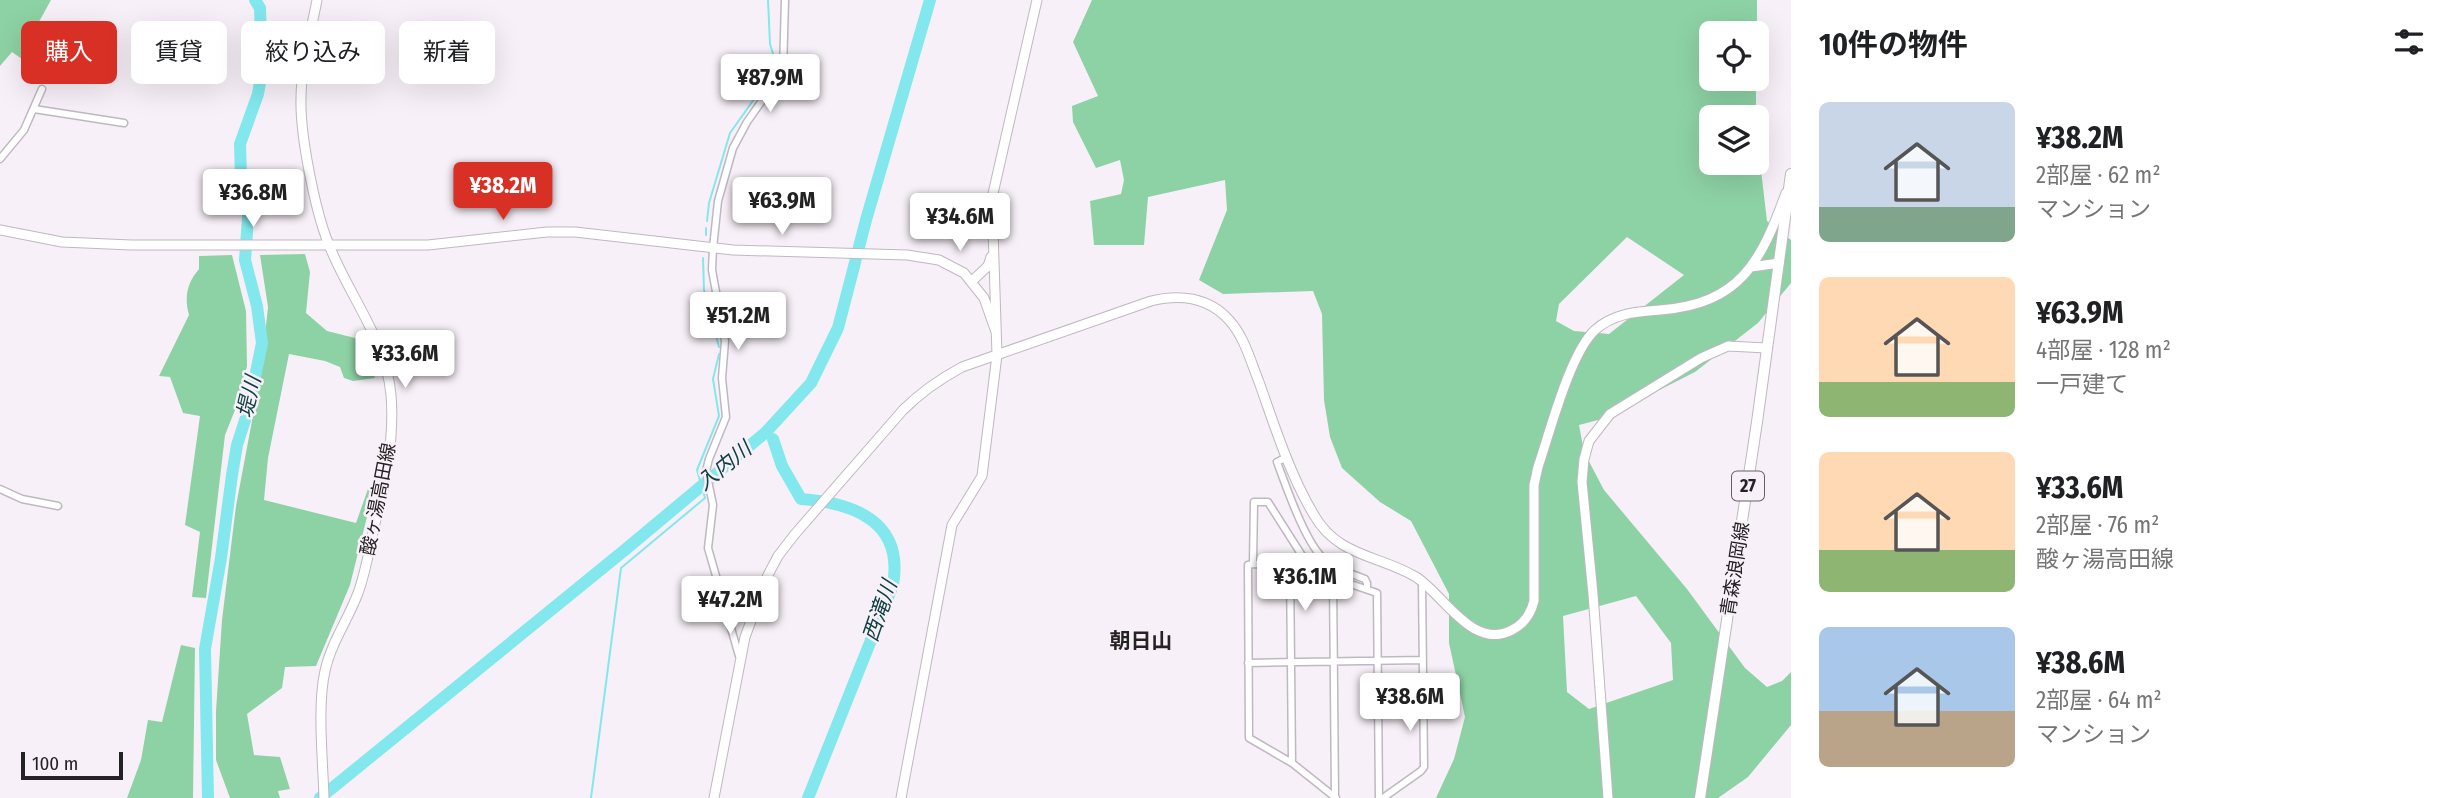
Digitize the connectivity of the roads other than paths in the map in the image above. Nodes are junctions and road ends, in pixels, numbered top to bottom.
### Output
1 (317, 0) edge
2 (785, 0) edge
3 (1037, 0) edge
4 (42, 89) dead end
5 (34, 109) junction
6 (124, 124) dead end
7 (0, 159) edge
8 (1791, 178) edge
9 (0, 230) edge
10 (328, 244) junction
11 (713, 248) junction
12 (993, 252) junction
13 (1779, 263) junction
14 (1751, 267) junction
15 (972, 281) junction
16 (996, 332) junction
17 (1766, 348) junction
18 (996, 355) junction
19 (1287, 457) junction
20 (0, 489) edge
21 (58, 506) dead end
22 (1253, 564) junction
23 (1290, 565) junction
24 (1308, 565) junction
25 (1333, 579) junction
26 (1422, 582) junction
27 (1367, 588) junction
28 (740, 659) junction
29 (1422, 660) junction
30 (1334, 661) junction
31 (1378, 661) junction
32 (1292, 662) junction
33 (1248, 663) junction
34 (1292, 764) junction
35 (324, 798) edge
36 (714, 798) edge
37 (901, 798) edge
38 (1335, 798) edge
39 (1381, 798) edge
40 (1608, 798) edge
41 (1700, 798) edge

1 - 10 street, 酸ヶ湯高田線
2 - 11 street
3 - 12 street
4 - 5 street
5 - 6 street
5 - 7 street
8 - 13 main road, 青森浪岡線 / 27
8 - 14 street
9 - 10 street
10 - 11 street
10 - 35 street, 酸ヶ湯高田線
11 - 15 street
11 - 28 street
12 - 15 street
12 - 16 street
13 - 14 street
13 - 17 main road, 青森浪岡線 / 27
14 - 26 street
15 - 16 street
16 - 18 street
17 - 40 street
17 - 41 main road, 青森浪岡線 / 27
18 - 19 street
18 - 28 street
18 - 37 street
19 - 26 street
19 - 27 street
20 - 21 street
22 - 23 street
22 - 24 street
22 - 33 street
23 - 24 street
23 - 32 street
24 - 25 street
25 - 27 street
25 - 30 street
26 - 29 street
27 - 31 street
28 - 36 street
29 - 31 street
29 - 39 street
30 - 31 street
30 - 32 street
30 - 38 street
31 - 39 street
32 - 33 street
32 - 34 street
33 - 34 street
34 - 38 street

